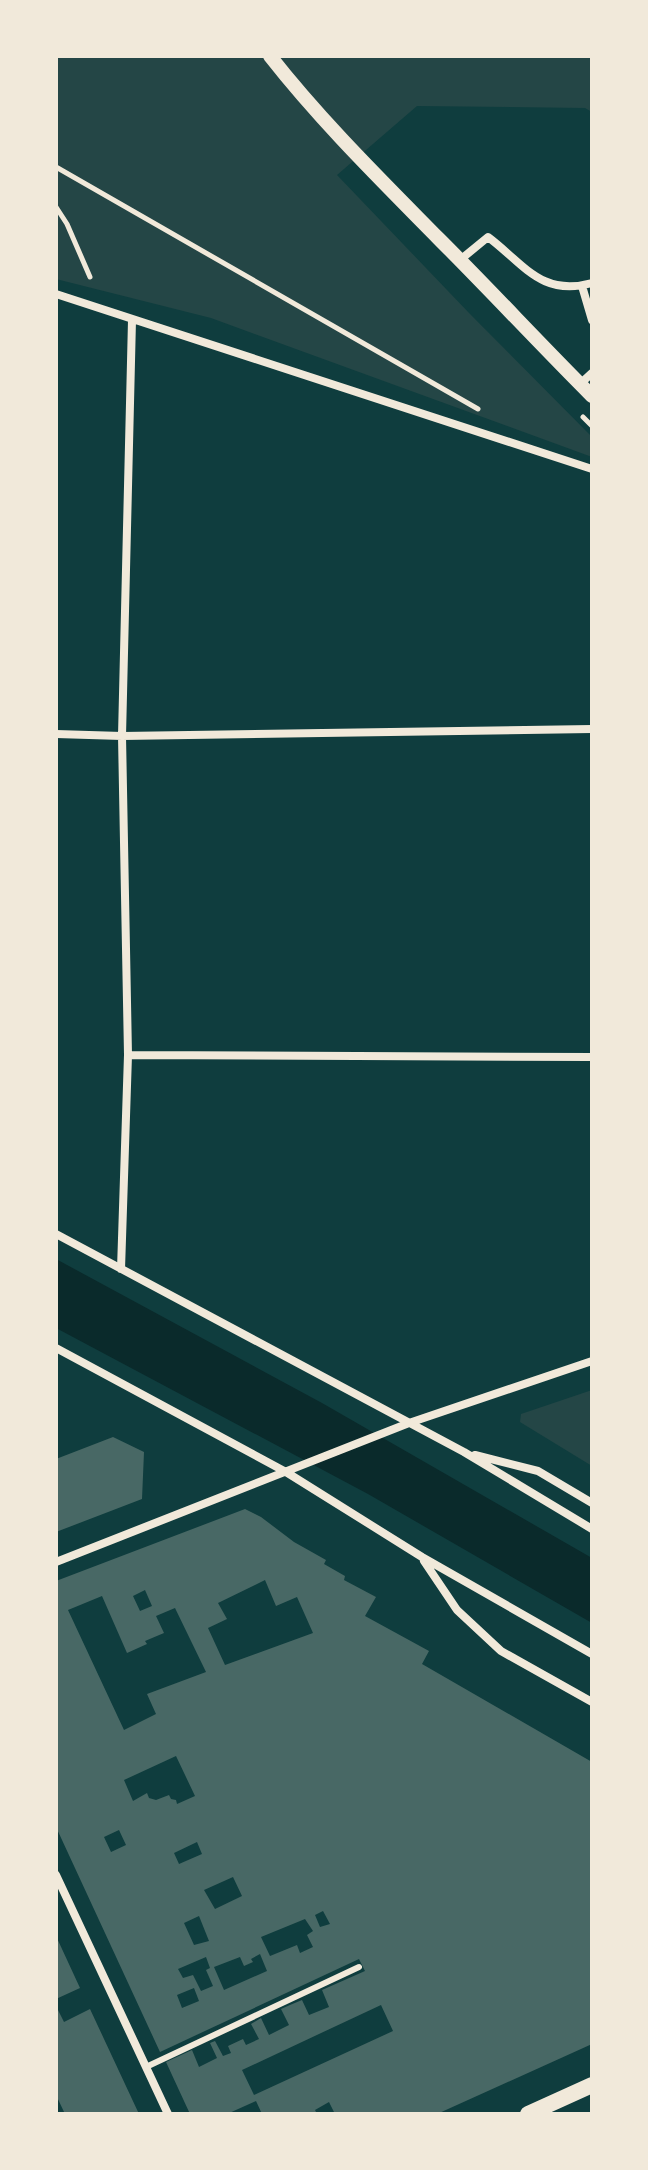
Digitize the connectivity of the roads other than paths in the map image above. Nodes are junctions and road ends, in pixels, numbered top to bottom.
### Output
1 (270, 56) edge
2 (460, 260) junction
3 (587, 284) edge
4 (56, 294) edge
5 (132, 320) junction
6 (592, 320) edge
7 (592, 373) edge
8 (580, 384) junction
9 (592, 396) edge
10 (592, 469) edge
11 (592, 729) edge
12 (56, 734) edge
13 (122, 736) junction
14 (128, 1055) junction
15 (592, 1057) edge
16 (56, 1234) edge
17 (121, 1269) junction
18 (56, 1348) edge
19 (592, 1361) edge
20 (409, 1423) junction
21 (464, 1452) junction
22 (286, 1472) junction
23 (592, 1503) edge
24 (592, 1529) edge
25 (422, 1557) junction
26 (56, 1562) edge
27 (592, 1654) edge
28 (592, 1702) edge
29 (56, 1875) edge
30 (359, 1967) dead end
31 (146, 2067) junction
32 (592, 2085) edge
33 (554, 2109) edge
34 (168, 2114) edge
35 (528, 2114) edge

1 - 2 street
2 - 3 street
2 - 8 street
3 - 6 street
4 - 5 street
5 - 10 street
5 - 13 street
7 - 8 street
8 - 9 street
11 - 13 street
12 - 13 street
13 - 14 street
14 - 15 street
14 - 17 street
16 - 17 street
17 - 20 street
18 - 22 street
19 - 20 street
20 - 21 street
20 - 22 street
21 - 23 street
21 - 24 street
22 - 25 street
22 - 26 street
25 - 27 street
25 - 28 street
29 - 31 street
30 - 31 lane
31 - 34 street
32 - 33 main road
33 - 35 main road

